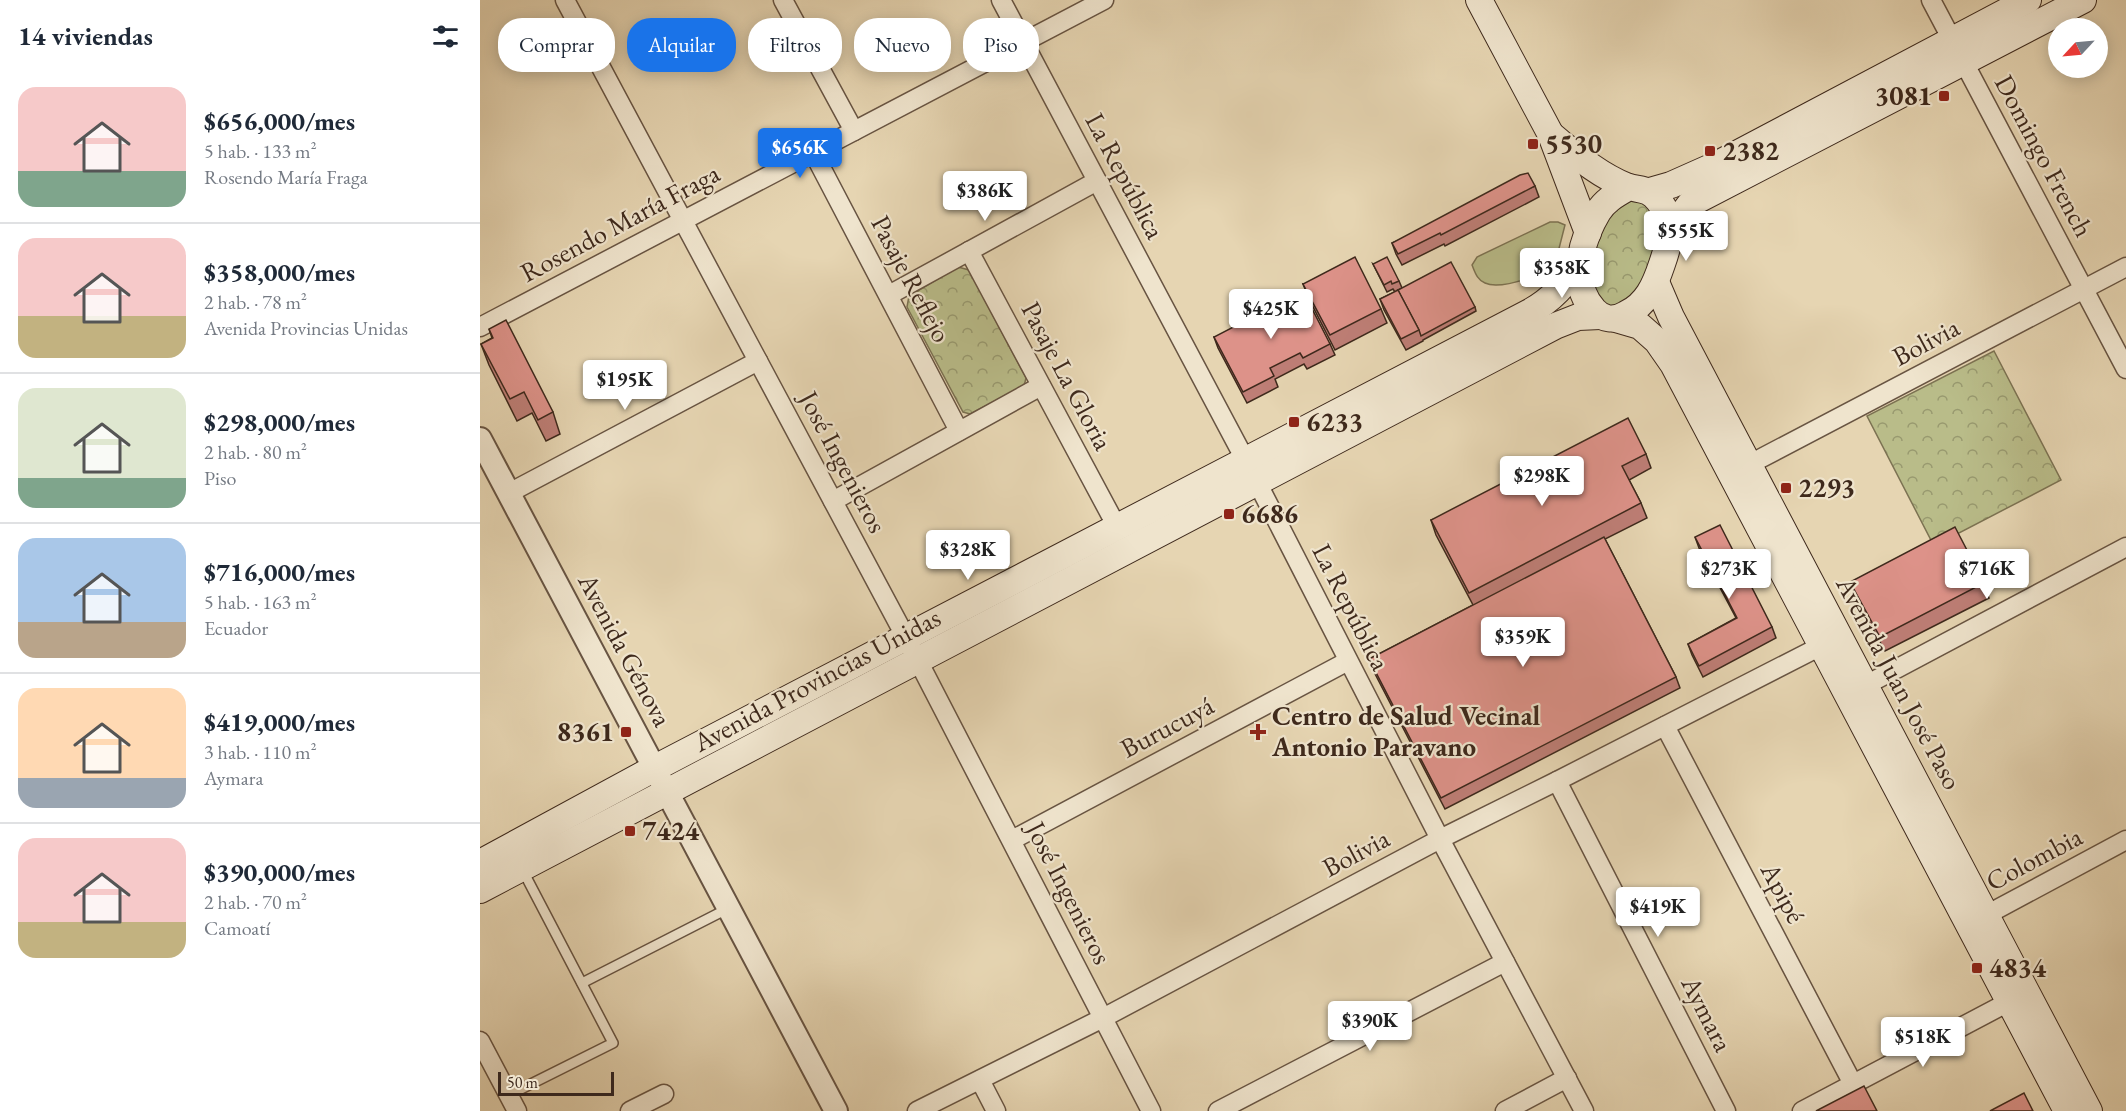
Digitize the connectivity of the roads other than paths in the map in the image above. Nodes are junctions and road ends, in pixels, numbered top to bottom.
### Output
1 (565, 0) edge
2 (783, 0) edge
3 (1001, 0) edge
4 (1104, 0) edge
5 (1931, 0) edge
6 (2028, 0) edge
7 (2083, 0) edge
8 (1482, 1) edge
9 (1011, 18) edge
10 (1039, 34) edge
11 (1958, 51) junction
12 (1039, 71) edge
13 (967, 72) edge
14 (854, 131) junction
15 (1551, 135) junction
16 (813, 152) junction
17 (1097, 181) junction
18 (1639, 189) junction
19 (683, 220) junction
20 (1671, 229) junction
21 (1588, 232) junction
22 (969, 251) junction
23 (1580, 261) junction
24 (2126, 267) edge
25 (1656, 282) junction
26 (2084, 290) junction
27 (889, 295) junction
28 (1608, 317) junction
29 (480, 327) edge
30 (758, 361) junction
31 (2126, 369) edge
32 (1041, 386) junction
33 (959, 431) junction
34 (480, 439) edge
35 (1750, 464) junction
36 (1252, 471) junction
37 (508, 493) junction
38 (833, 501) junction
39 (1117, 527) junction
40 (2126, 547) edge
41 (906, 639) junction
42 (1821, 646) junction
43 (917, 661) junction
44 (1348, 661) junction
45 (1854, 686) junction
46 (1665, 726) junction
47 (655, 768) junction
48 (1557, 781) junction
49 (668, 792) junction
50 (1440, 839) junction
51 (1012, 840) junction
52 (2126, 840) edge
53 (480, 863) edge
54 (521, 868) junction
55 (480, 890) edge
56 (729, 908) junction
57 (1977, 920) junction
58 (1505, 962) junction
59 (582, 983) junction
60 (2018, 997) junction
61 (1103, 1018) junction
62 (482, 1052) edge
63 (1567, 1078) junction
64 (980, 1080) junction
65 (1853, 1084) junction
66 (664, 1094) dead end
67 (508, 1095) junction
68 (517, 1111) edge
69 (630, 1111) edge
70 (836, 1111) edge
71 (917, 1111) edge
72 (996, 1111) edge
73 (1151, 1111) edge
74 (1218, 1111) edge
75 (1505, 1111) edge
76 (1584, 1111) edge
77 (1726, 1111) edge
78 (1802, 1111) edge
79 (2067, 1111) edge
80 (2090, 1111) edge

1 - 19 street, José Ingenieros
2 - 14 street
3 - 9 street, La República
4 - 10 street, Rosendo María Fraga
5 - 11 street, Domingo French
6 - 11 main road
7 - 11 main road
8 - 15 main road
11 - 18 main road
11 - 20 main road
11 - 26 street, Domingo French
12 - 17 street, La República
13 - 14 street, Rosendo María Fraga
14 - 16 street, Rosendo María Fraga
15 - 18 main road
15 - 21 main road
16 - 19 street, Rosendo María Fraga
16 - 27 street, Pasaje Reflejo
17 - 22 street
17 - 36 street, La República
18 - 20 main road
18 - 21 main road
19 - 29 street, Rosendo María Fraga
19 - 30 street, José Ingenieros
20 - 25 main road
21 - 23 main road
22 - 27 street
22 - 32 street, Pasaje La Gloria
23 - 28 main road
23 - 36 main road, Avenida Provincias Unidas
24 - 26 street, Bolivia
25 - 28 main road
25 - 35 main road, Avenida Juan José Paso
26 - 31 street, Domingo French
26 - 35 street, Bolivia
27 - 33 street, Pasaje Reflejo
28 - 36 main road, Avenida Provincias Unidas
28 - 42 main road, Avenida Juan José Paso
30 - 37 street
30 - 38 street, José Ingenieros
32 - 33 street
32 - 39 street, Pasaje La Gloria
33 - 38 street
34 - 37 street, Avenida Génova
35 - 45 main road, Avenida Juan José Paso
36 - 39 main road, Avenida Provincias Unidas
36 - 43 main road, Avenida Provincias Unidas
36 - 44 street, La República
37 - 47 street, Avenida Génova
38 - 41 street, José Ingenieros
39 - 41 main road, Avenida Provincias Unidas
40 - 45 street
41 - 43 street, José Ingenieros
41 - 47 main road, Avenida Provincias Unidas
42 - 45 main road, Avenida Juan José Paso
42 - 46 street, Bolivia
43 - 49 main road, Avenida Provincias Unidas
43 - 51 street, José Ingenieros
44 - 50 street, La República
44 - 51 street, Burucuyá
45 - 57 main road, Avenida Juan José Paso
46 - 48 street, Bolivia
46 - 65 street, Apipé
47 - 49 street, Avenida Génova
47 - 53 main road, Avenida Provincias Unidas
48 - 50 street, Bolivia
48 - 77 street, Aymara
49 - 54 main road, Avenida Provincias Unidas
49 - 56 street, Avenida Génova
50 - 58 street, La República
50 - 61 street, Bolivia
51 - 61 street, José Ingenieros
52 - 57 street, Colombia
54 - 55 main road, Avenida Provincias Unidas
54 - 59 lane
56 - 59 lane
56 - 70 street, Avenida Génova
57 - 60 main road, Avenida Juan José Paso
58 - 63 street, La República
58 - 74 street
59 - 67 lane
60 - 65 street
60 - 79 main road, Avenida Juan José Paso
60 - 80 main road, Avenida Juan José Paso
61 - 64 street, Bolivia
61 - 73 street, José Ingenieros
62 - 67 street
63 - 75 street
63 - 76 street, La República
64 - 71 street, Bolivia
64 - 72 street
65 - 78 street
66 - 69 street
67 - 68 street

